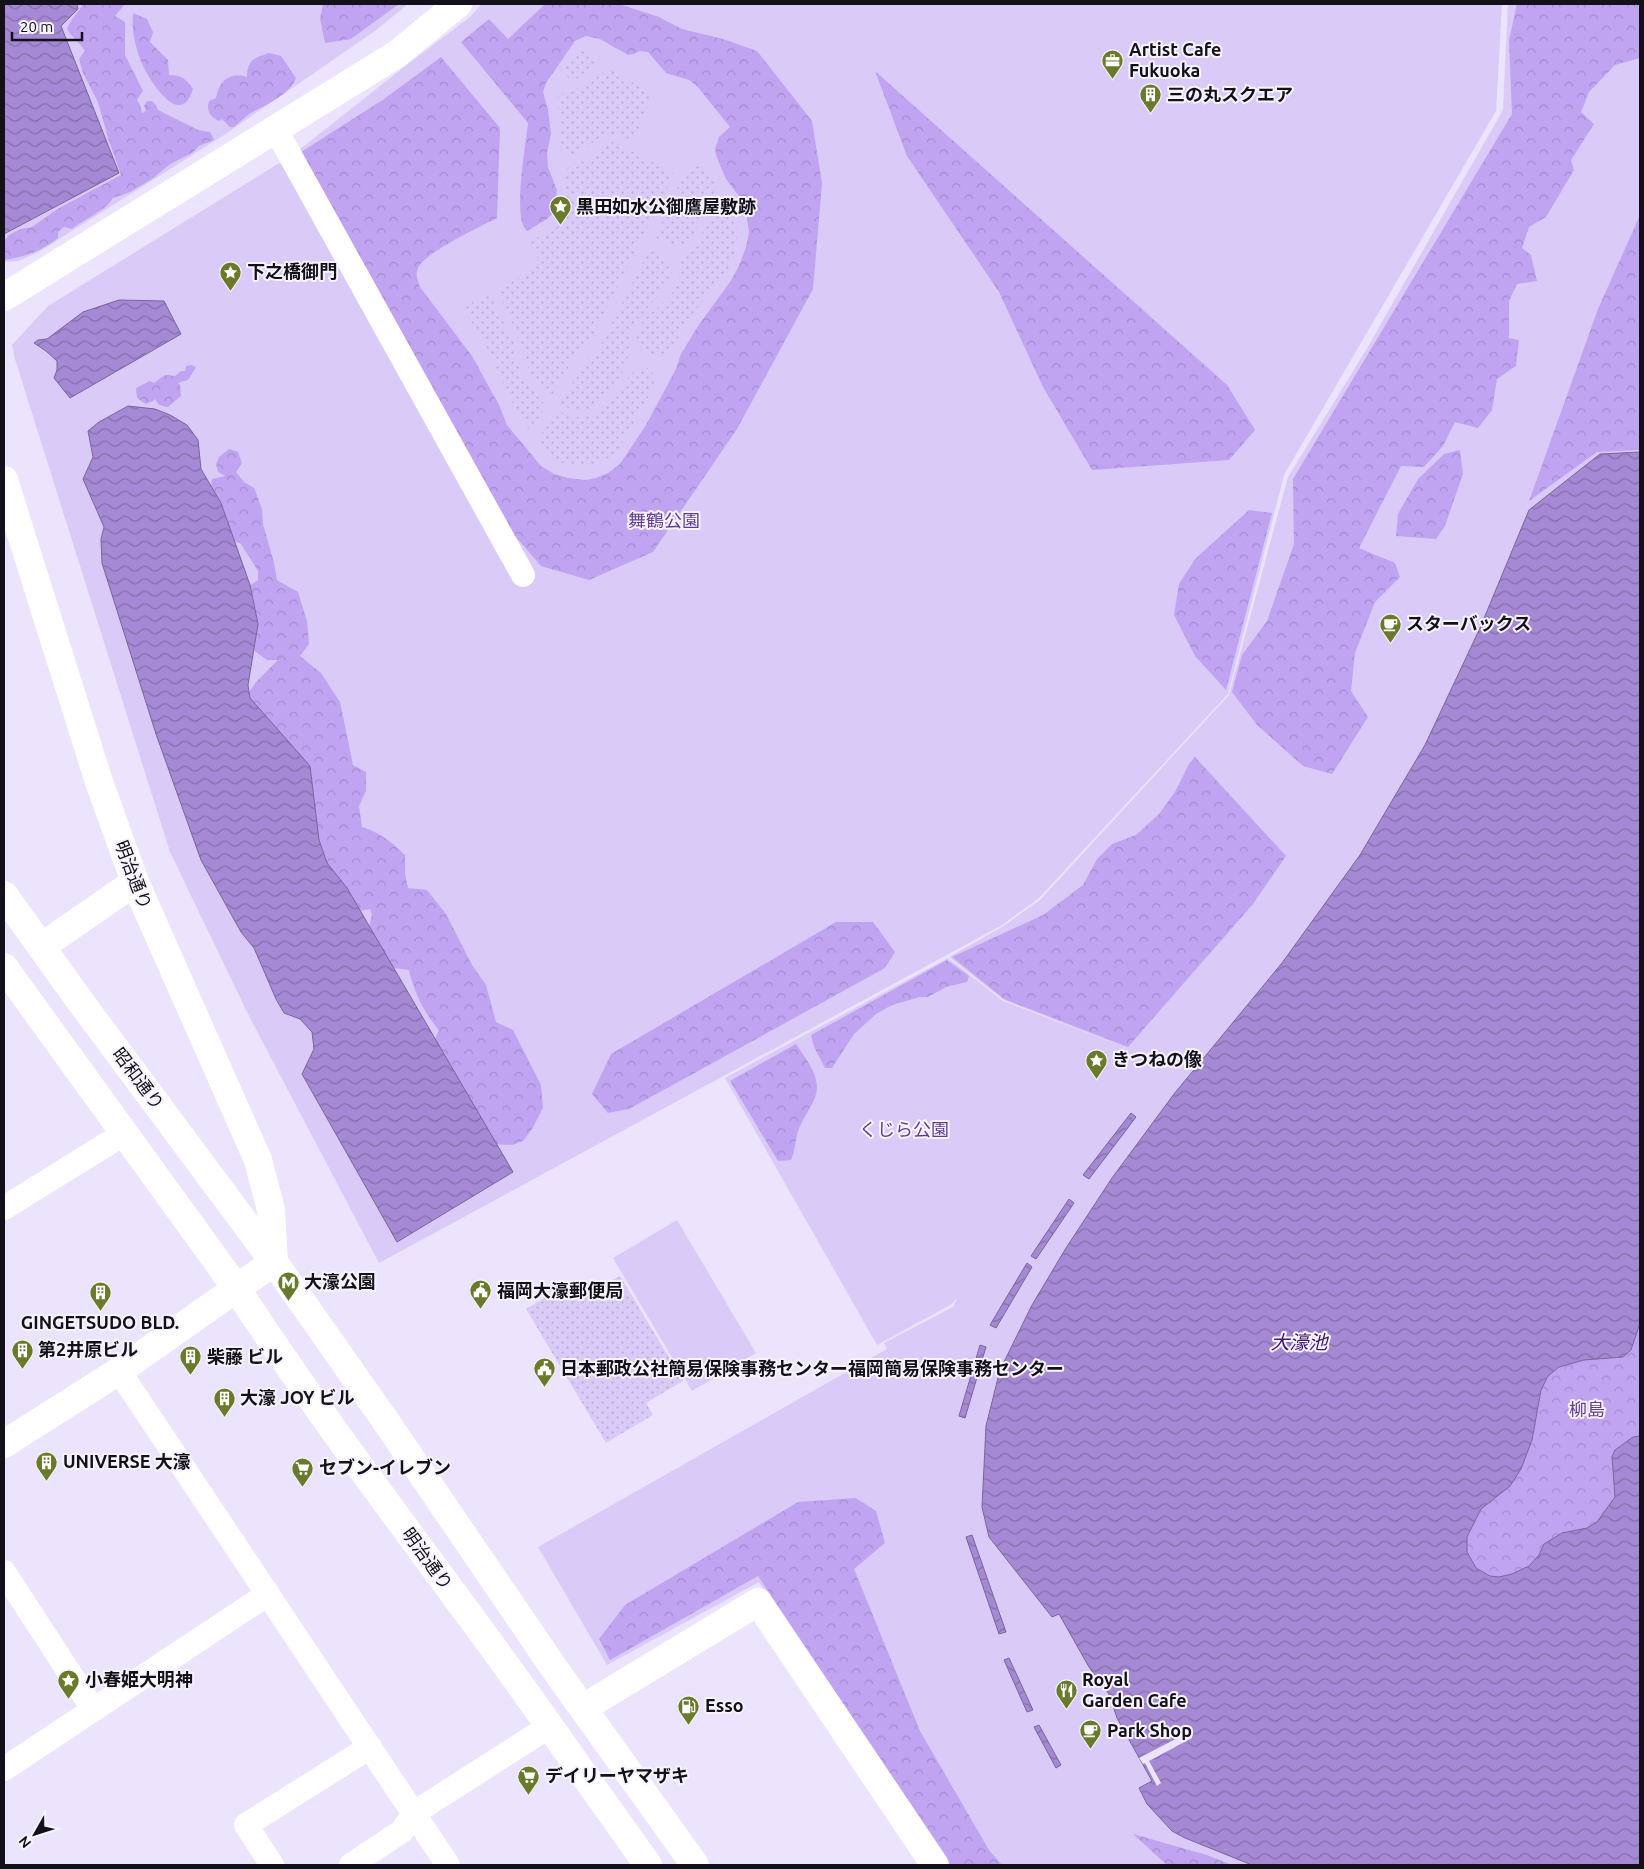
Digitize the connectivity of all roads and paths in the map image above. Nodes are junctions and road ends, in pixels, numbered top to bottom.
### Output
1 (458, 4) edge
2 (276, 130) junction
3 (4, 297) edge
4 (4, 480) edge
5 (523, 575) dead end
6 (134, 882) junction
7 (4, 895) edge
8 (41, 947) junction
9 (5, 972) edge
10 (125, 1133) junction
11 (4, 1208) edge
12 (274, 1262) junction
13 (237, 1289) junction
14 (119, 1371) junction
15 (4, 1444) edge
16 (4, 1572) edge
17 (268, 1594) junction
18 (583, 1708) junction
19 (93, 1709) junction
20 (550, 1726) junction
21 (370, 1747) junction
22 (4, 1769) edge
23 (414, 1813) junction
24 (272, 1865) edge
25 (351, 1865) edge
26 (448, 1865) edge
27 (648, 1865) edge
28 (695, 1865) edge
29 (935, 1865) edge

1 - 2 street
2 - 3 street
2 - 5 street
4 - 6 street, 明治通り
6 - 8 street
6 - 12 street, 明治通り
7 - 8 street, 昭和通り
8 - 12 street, 昭和通り
9 - 10 street
10 - 11 street
10 - 13 street
12 - 13 street
12 - 18 street
13 - 14 street
13 - 20 street, 明治通り
14 - 15 street
14 - 17 street
16 - 19 street
17 - 19 street
17 - 21 street
18 - 28 street
18 - 29 street
19 - 22 street
20 - 23 street
20 - 27 street, 明治通り
21 - 23 street
21 - 24 street
23 - 25 street
23 - 26 street

